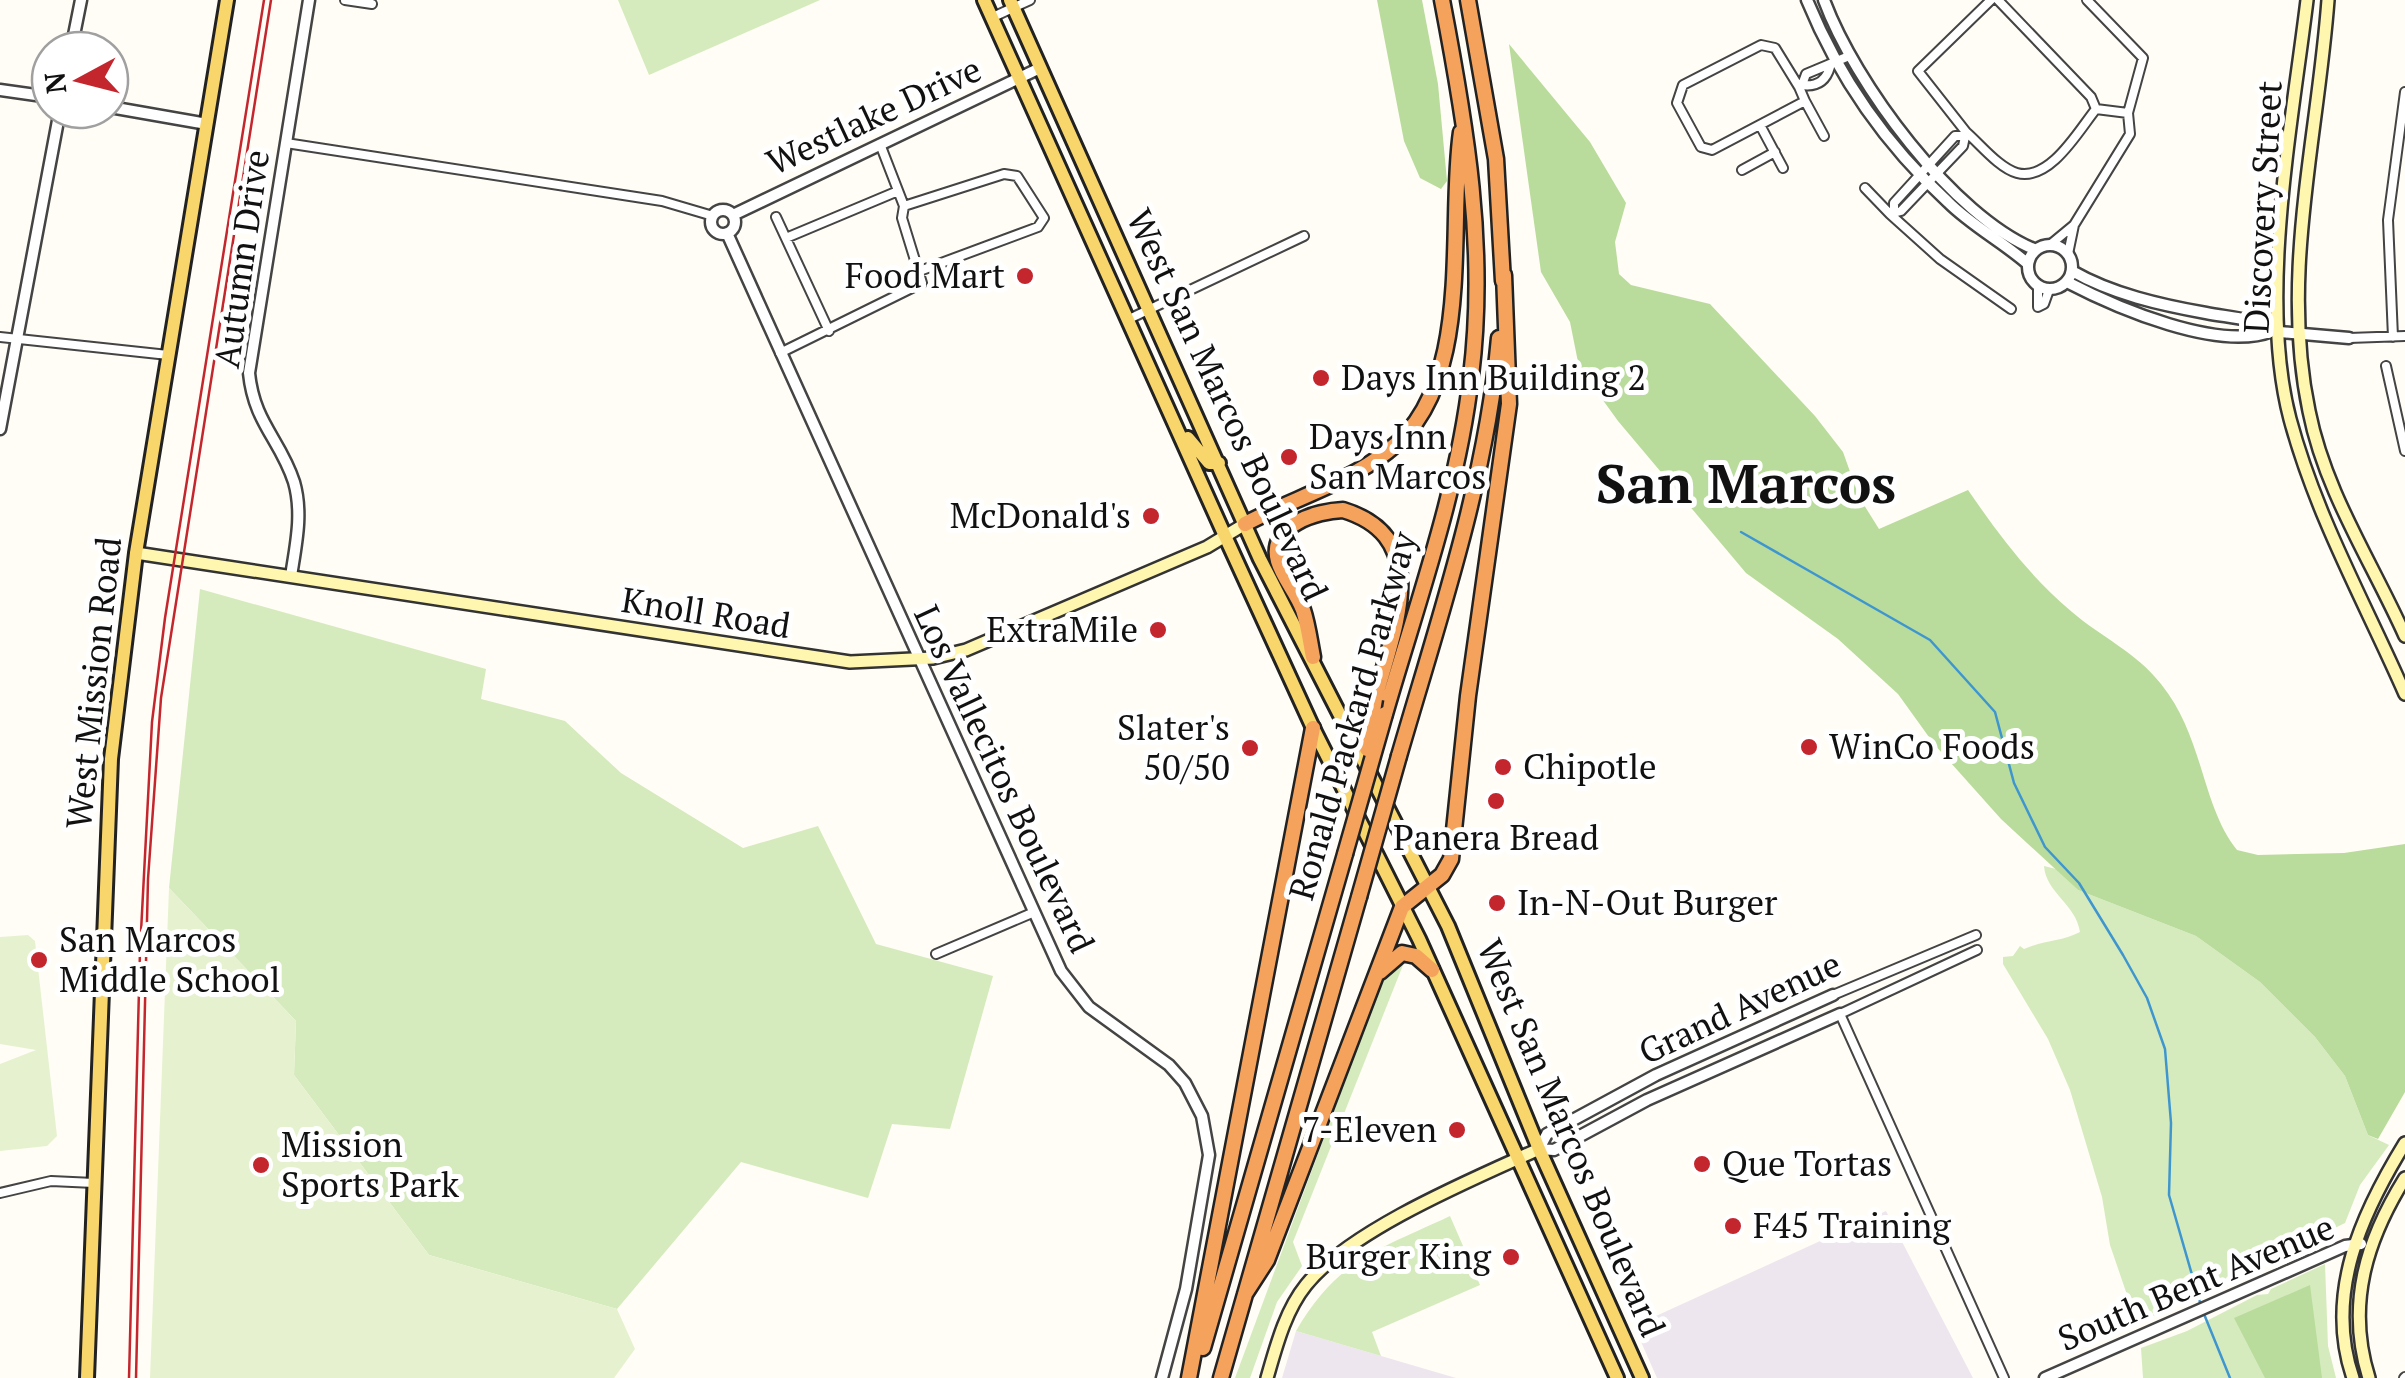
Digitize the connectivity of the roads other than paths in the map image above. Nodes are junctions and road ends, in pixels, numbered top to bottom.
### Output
1 (81, 0) edge
2 (226, 0) edge
3 (309, 0) edge
4 (346, 0) edge
5 (984, 0) edge
6 (1030, 0) edge
7 (1442, 0) edge
8 (1468, 0) edge
9 (1807, 0) edge
10 (1824, 0) edge
11 (1994, 0) edge
12 (2086, 0) edge
13 (2307, 0) edge
14 (2328, 0) edge
15 (372, 4) dead end
16 (1012, 4) edge
17 (992, 17) junction
18 (75, 30) edge
19 (1849, 56) junction
20 (1834, 65) junction
21 (1040, 68) junction
22 (1020, 78) junction
23 (1801, 86) junction
24 (0, 90) edge
25 (2405, 92) edge
26 (30, 95) edge
27 (1805, 101) junction
28 (2096, 109) junction
29 (130, 111) edge
30 (2128, 112) junction
31 (1464, 113) junction
32 (2403, 122) edge
33 (207, 124) junction
34 (1760, 125) junction
35 (56, 130) edge
36 (1964, 134) junction
37 (1824, 136) dead end
38 (286, 143) junction
39 (880, 144) junction
40 (1774, 152) junction
41 (1928, 162) junction
42 (1783, 168) dead end
43 (1742, 170) dead end
44 (1919, 172) junction
45 (1938, 173) junction
46 (1928, 182) junction
47 (1865, 188) dead end
48 (898, 192) junction
49 (904, 206) junction
50 (1892, 213) junction
51 (733, 215) junction
52 (713, 216) junction
53 (776, 216) dead end
54 (2074, 224) junction
55 (726, 233) junction
56 (1304, 236) dead end
57 (786, 238) junction
58 (2051, 244) junction
59 (2036, 250) junction
60 (2068, 254) junction
61 (2028, 264) junction
62 (918, 272) junction
63 (1504, 275) junction
64 (2070, 276) junction
65 (2044, 288) junction
66 (1149, 309) junction
67 (2011, 309) dead end
68 (2037, 312) dead end
69 (1129, 319) junction
70 (829, 331) junction
71 (2276, 331) junction
72 (2298, 334) junction
73 (2405, 336) edge
74 (0, 337) edge
75 (2393, 337) junction
76 (15, 338) junction
77 (2349, 338) joint
78 (780, 352) junction
79 (168, 355) junction
80 (2386, 366) dead end
81 (2400, 412) edge
82 (0, 430) edge
83 (1182, 434) junction
84 (2405, 451) edge
85 (1219, 463) junction
86 (1245, 524) junction
87 (1225, 536) junction
88 (136, 553) junction
89 (291, 576) junction
90 (2405, 636) edge
91 (1314, 657) junction
92 (919, 659) junction
93 (2405, 694) edge
94 (1313, 728) junction
95 (1360, 800) junction
96 (1427, 883) junction
97 (1402, 907) junction
98 (1032, 913) junction
99 (1976, 935) dead end
100 (1977, 950) dead end
101 (936, 954) dead end
102 (1432, 970) junction
103 (1370, 984) junction
104 (1833, 995) joint
105 (1840, 1014) junction
106 (2405, 1142) edge
107 (1539, 1149) junction
108 (1518, 1158) junction
109 (2405, 1178) edge
110 (95, 1183) junction
111 (0, 1192) edge
112 (2354, 1243) junction
113 (2370, 1245) junction
114 (1245, 1294) junction
115 (87, 1378) edge
116 (1162, 1378) edge
117 (1192, 1378) edge
118 (1221, 1378) edge
119 (1267, 1378) edge
120 (1617, 1378) edge
121 (1642, 1378) edge
122 (2004, 1378) edge
123 (2045, 1378) edge
124 (2353, 1378) edge
125 (2369, 1378) edge

1 - 18 street
2 - 33 main road, West Mission Road
3 - 38 street, Autumn Drive
4 - 15 street
5 - 17 main road, West San Marcos Boulevard
6 - 16 street
7 - 31 highway, Ronald Packard Parkway
8 - 63 highway, Ronald Packard Parkway
9 - 20 street
10 - 19 street
11 - 28 street
11 - 36 street
12 - 30 street
13 - 71 main road, Discovery Street
14 - 72 main road, Discovery Street
16 - 17 street
16 - 21 main road, West San Marcos Boulevard
17 - 22 main road, West San Marcos Boulevard
19 - 20 street
19 - 41 street
20 - 23 street
20 - 44 street
21 - 22 street, Westlake Drive
21 - 66 main road, West San Marcos Boulevard
22 - 39 street, Westlake Drive
22 - 69 main road, West San Marcos Boulevard
23 - 27 street
23 - 34 street
24 - 26 street
25 - 32 street
27 - 34 street
27 - 37 street
28 - 30 street
28 - 36 street
29 - 33 street
30 - 54 street
31 - 86 highway
31 - 95 highway, Ronald Packard Parkway, bridge
32 - 75 street
33 - 79 main road, West Mission Road
34 - 40 street
35 - 76 street
36 - 41 street
36 - 45 street
38 - 52 street
38 - 89 street, Autumn Drive
39 - 48 street
39 - 51 street, Westlake Drive
40 - 42 street
40 - 43 street
41 - 44 street
41 - 45 street
44 - 46 street
44 - 50 street
45 - 46 street
45 - 59 street
46 - 50 street
46 - 61 street
47 - 50 street
48 - 49 street
48 - 57 street
49 - 62 street
49 - 62 street
50 - 67 street
51 - 52 street
51 - 55 street
52 - 55 street
53 - 57 street
54 - 58 street
54 - 60 street
55 - 78 street, Los Vallecitos Boulevard
56 - 66 street
57 - 70 street
58 - 59 street
58 - 60 street
59 - 61 street
60 - 64 street
61 - 65 street
62 - 70 street
63 - 96 highway
63 - 114 highway, Ronald Packard Parkway, bridge
64 - 65 street
64 - 71 street
64 - 71 street
65 - 68 street
66 - 69 street
66 - 85 main road, West San Marcos Boulevard
69 - 83 main road, West San Marcos Boulevard
70 - 78 street
71 - 72 street
71 - 93 main road, Discovery Street
72 - 77 street
72 - 90 main road, Discovery Street
73 - 75 street
74 - 76 street
75 - 77 street
76 - 79 street
76 - 82 street
78 - 92 street, Los Vallecitos Boulevard
79 - 88 main road, West Mission Road
80 - 81 street
81 - 84 street
83 - 85 main road
83 - 87 main road, West San Marcos Boulevard
85 - 86 main road, West San Marcos Boulevard
86 - 87 main road, Knoll Road
86 - 91 main road, West San Marcos Boulevard
87 - 92 main road, Knoll Road
87 - 94 main road, West San Marcos Boulevard
88 - 89 main road, Knoll Road
88 - 110 main road, West Mission Road
89 - 92 main road, Knoll Road
91 - 95 highway, bridge
91 - 96 main road, West San Marcos Boulevard
92 - 98 street, Los Vallecitos Boulevard
94 - 97 main road, West San Marcos Boulevard
94 - 117 highway
95 - 117 highway, Ronald Packard Parkway, bridge
96 - 97 highway
96 - 107 main road, West San Marcos Boulevard
97 - 102 main road, West San Marcos Boulevard
97 - 103 highway
98 - 101 street
98 - 116 street, Los Vallecitos Boulevard
99 - 104 street, Grand Avenue
100 - 105 street, Grand Avenue
102 - 103 highway
102 - 108 main road, West San Marcos Boulevard
103 - 114 highway
104 - 107 street, Grand Avenue
105 - 107 street, Grand Avenue
105 - 122 street
106 - 112 main road
107 - 108 main road, Grand Avenue
107 - 121 main road, West San Marcos Boulevard
108 - 119 main road, Grand Avenue
108 - 120 main road, West San Marcos Boulevard
109 - 113 main road
110 - 111 street
110 - 115 main road, West Mission Road
112 - 113 street, South Bent Avenue
112 - 123 street, South Bent Avenue
112 - 124 main road
113 - 125 main road
114 - 118 highway, Ronald Packard Parkway

